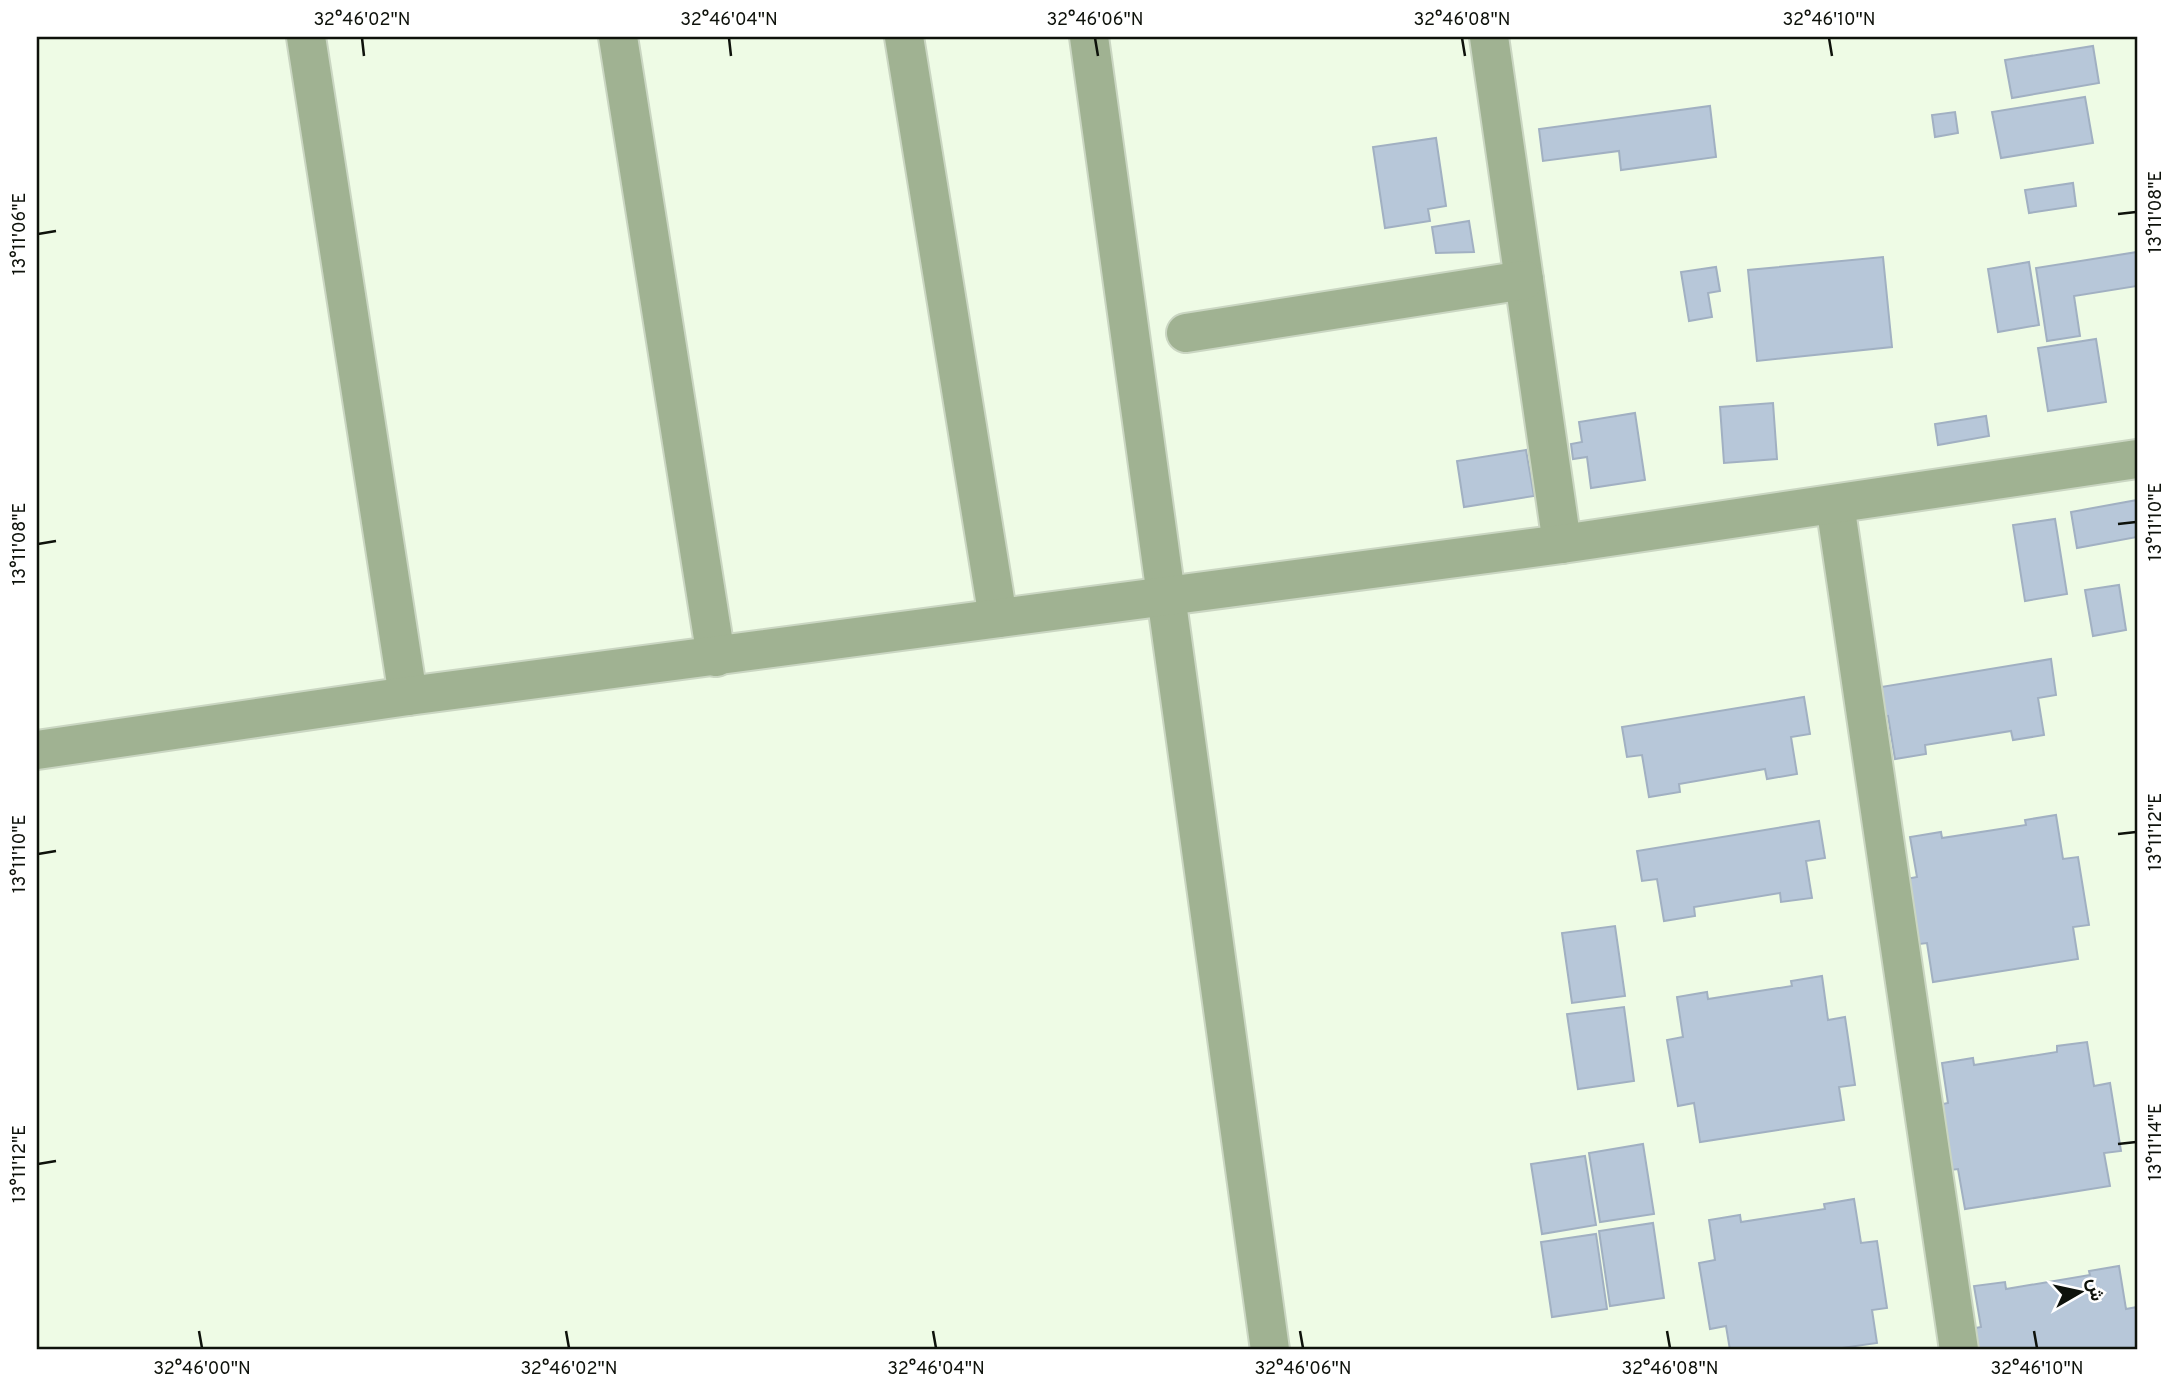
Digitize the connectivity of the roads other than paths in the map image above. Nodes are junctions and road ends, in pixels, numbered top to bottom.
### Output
1 (306, 37) edge
2 (618, 37) edge
3 (904, 37) edge
4 (1089, 37) edge
5 (1489, 37) edge
6 (1524, 280) junction
7 (1186, 333) dead end
8 (2137, 459) edge
9 (1835, 504) junction
10 (1562, 544) junction
11 (1168, 596) junction
12 (998, 618) junction
13 (716, 657) junction
14 (408, 696) junction
15 (37, 750) edge
16 (1270, 1350) edge
17 (1959, 1350) edge

1 - 14 street
2 - 13 street
3 - 12 street
4 - 11 street
5 - 6 street
6 - 7 street
6 - 10 street
8 - 9 street
9 - 10 street
9 - 17 street
10 - 11 street
11 - 12 street
11 - 16 street
12 - 13 street
13 - 14 street
14 - 15 street

